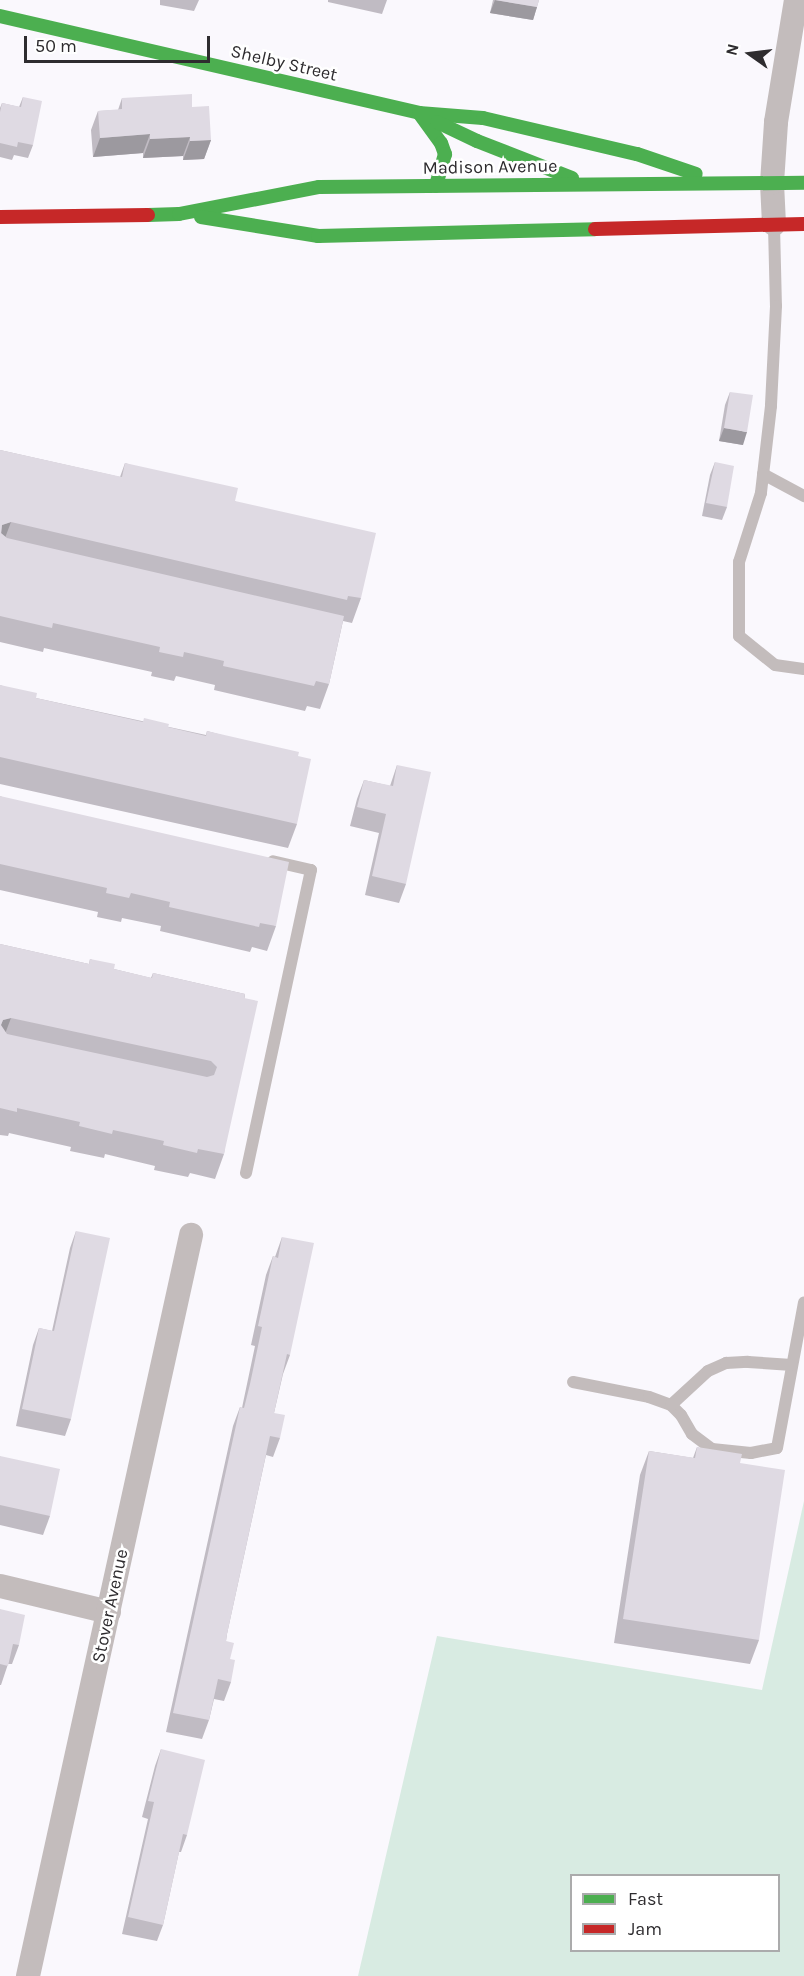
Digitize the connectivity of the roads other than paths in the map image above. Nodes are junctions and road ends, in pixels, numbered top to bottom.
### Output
1 (796, 0) edge
2 (0, 15) edge
3 (794, 77) edge
4 (419, 113) junction
5 (718, 182) junction
6 (772, 183) junction
7 (804, 183) edge
8 (587, 184) junction
9 (436, 186) junction
10 (615, 197) dead end
11 (650, 212) dead end
12 (178, 214) junction
13 (0, 217) edge
14 (774, 224) junction
15 (804, 224) edge
16 (701, 227) junction
17 (763, 474) junction
18 (804, 496) edge
19 (804, 669) edge
20 (265, 859) edge
21 (246, 1173) dead end
22 (191, 1235) dead end
23 (804, 1302) edge
24 (792, 1365) junction
25 (573, 1382) dead end
26 (671, 1405) junction
27 (0, 1586) edge
28 (109, 1612) junction
29 (28, 1976) edge

1 - 3 street
2 - 4 main road, Shelby Street
3 - 6 street
4 - 5 main road, Shelby Street
4 - 8 main road, Shelby Street
4 - 9 main road
5 - 6 main road, Madison Avenue
5 - 8 main road, Madison Avenue
6 - 7 main road, Madison Avenue
6 - 14 street
8 - 9 main road, Madison Avenue
8 - 10 main road, Shelby Street
9 - 12 main road, Madison Avenue
11 - 16 main road
12 - 13 main road, Madison Avenue
12 - 16 main road, Madison Avenue
14 - 15 main road, Madison Avenue
14 - 16 main road, Madison Avenue
14 - 17 lane
17 - 18 lane
17 - 19 lane
20 - 21 lane
22 - 28 street, Stover Avenue
23 - 24 lane
24 - 26 lane
24 - 26 lane
25 - 26 lane
27 - 28 street
28 - 29 street, Stover Avenue

